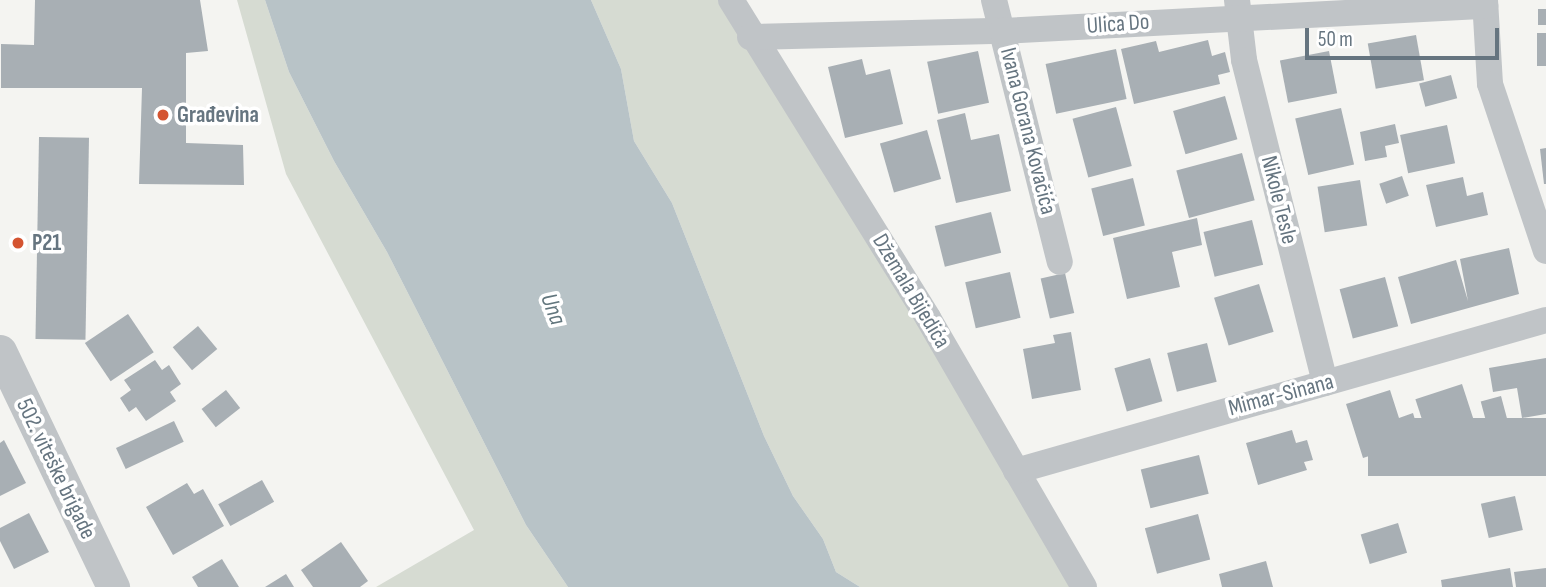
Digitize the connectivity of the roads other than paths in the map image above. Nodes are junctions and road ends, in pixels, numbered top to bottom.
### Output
1 (731, 0) edge
2 (994, 0) edge
3 (1485, 3) edge
4 (1238, 8) edge
5 (1002, 31) junction
6 (750, 37) junction
7 (1546, 251) edge
8 (1060, 262) dead end
9 (1546, 320) edge
10 (0, 351) edge
11 (1325, 383) junction
12 (1016, 471) junction
13 (113, 587) edge
14 (1084, 587) edge

1 - 6 street, Džemala Bijedića
2 - 5 street, Ivana Gorana Kovačića
3 - 4 street, Ulica Do
3 - 7 street
4 - 5 street, Ulica Do
4 - 11 street, Nikole Tesle
5 - 6 street, Ulica Do
5 - 8 street, Ivana Gorana Kovačića
6 - 12 street, Džemala Bijedića
9 - 11 street, Mimar-Sinana
10 - 13 street, 502. viteške brigade
11 - 12 street, Mimar-Sinana
12 - 14 street, Džemala Bijedića

